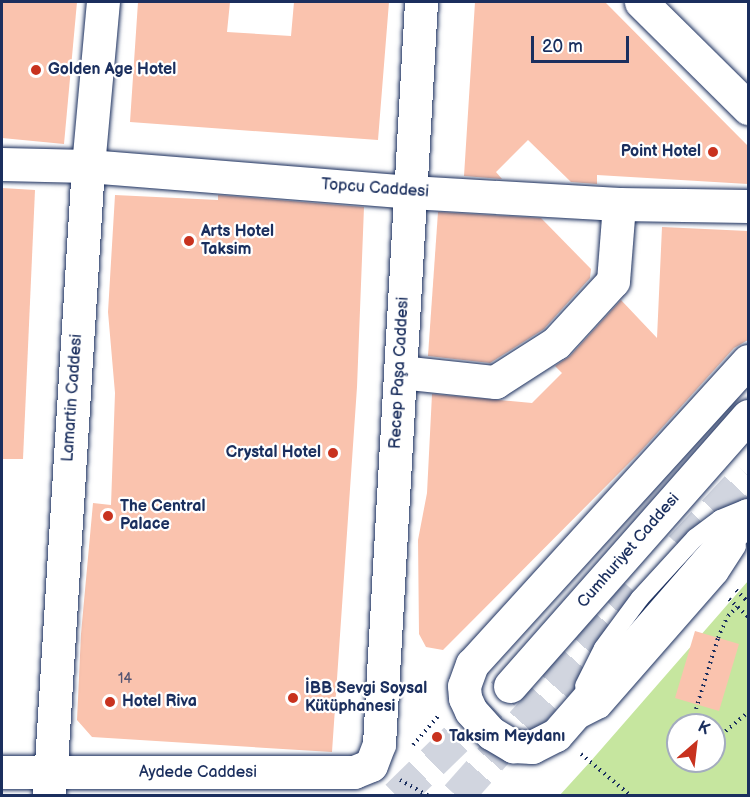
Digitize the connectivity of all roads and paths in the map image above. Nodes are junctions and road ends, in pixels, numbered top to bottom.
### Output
1 (103, 2) edge
2 (421, 2) edge
3 (641, 2) edge
4 (748, 108) edge
5 (2, 164) edge
6 (88, 166) junction
7 (410, 192) junction
8 (619, 204) junction
9 (748, 206) edge
10 (748, 362) edge
11 (400, 372) junction
12 (748, 416) edge
13 (748, 508) edge
14 (748, 516) edge
15 (748, 524) edge
16 (748, 617) edge
17 (464, 686) junction
18 (510, 686) tunnel mouth
19 (696, 709) dead end
20 (748, 712) edge
21 (726, 731) edge
22 (559, 732) junction
23 (379, 744) joint
24 (411, 747) dead end
25 (2, 772) edge
26 (398, 779) dead end
27 (49, 784) edge
28 (429, 795) edge
29 (631, 795) edge

1 - 6 street, Lamartin Caddesi
2 - 7 street, Recep Paşa Caddesi
3 - 4 street
5 - 6 street, Topcu Caddesi
6 - 7 street, Topcu Caddesi
6 - 27 street, Lamartin Caddesi
7 - 8 street, Topcu Caddesi
7 - 11 street, Recep Paşa Caddesi
8 - 9 street, Topcu Caddesi
8 - 11 street
10 - 17 street
11 - 23 street, Recep Paşa Caddesi
12 - 18 street, Cumhuriyet Caddesi
13 - 22 lane
14 - 22 street
15 - 22 lane
16 - 19 path
17 - 22 street
17 - 24 path
20 - 21 path
22 - 29 path
23 - 27 street, Aydede Caddesi
25 - 27 street, Aydede Caddesi
26 - 28 path

